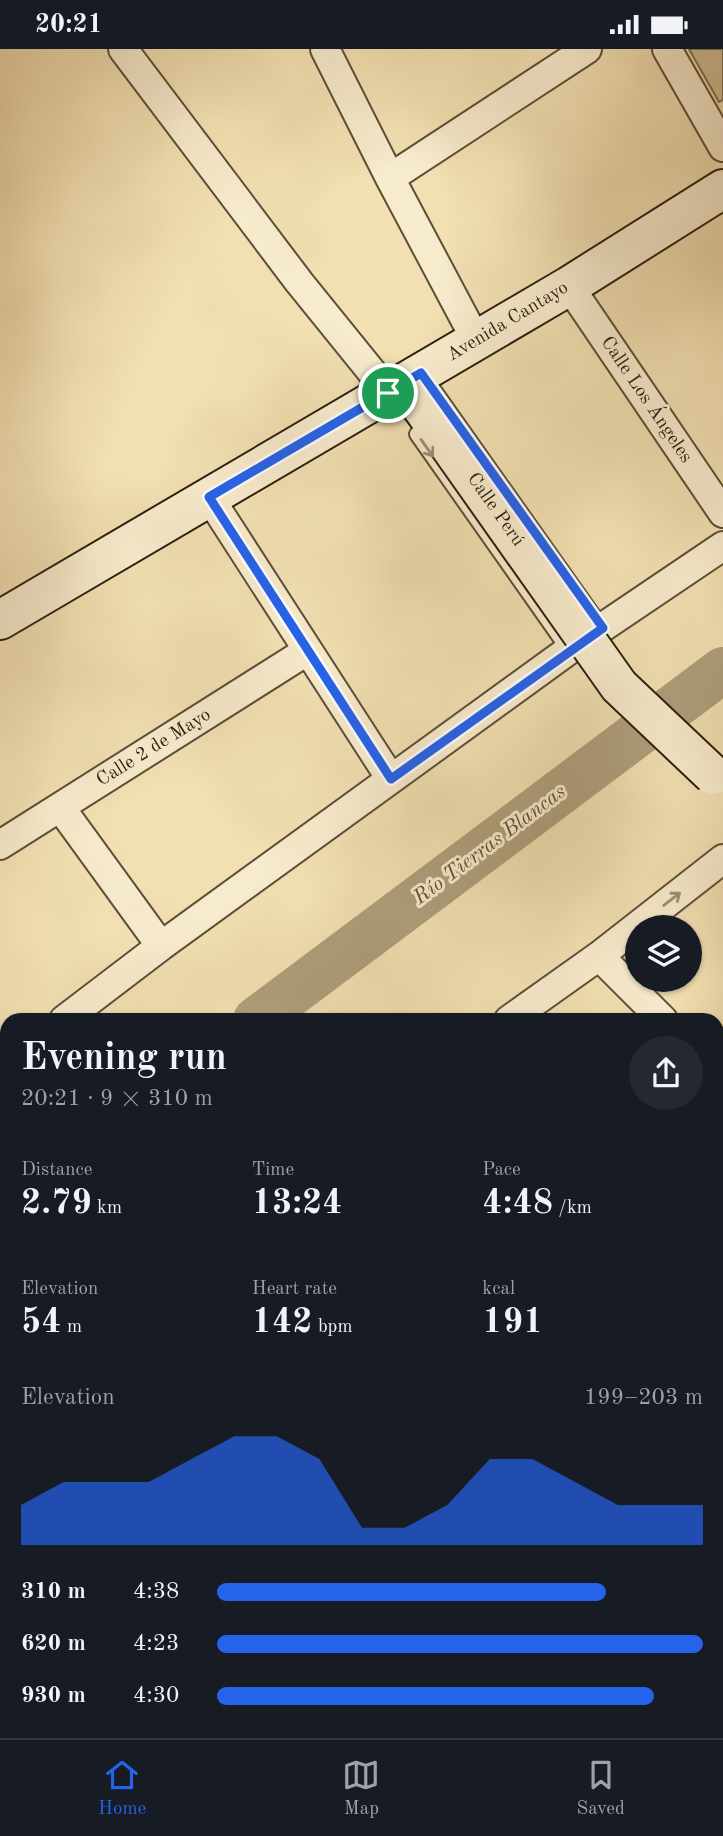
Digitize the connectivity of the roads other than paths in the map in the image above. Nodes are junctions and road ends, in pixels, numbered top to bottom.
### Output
1 (123, 49) edge
2 (326, 49) edge
3 (587, 49) edge
4 (667, 49) edge
5 (723, 147) edge
6 (390, 178) junction
7 (723, 189) edge
8 (569, 286) junction
9 (477, 340) junction
10 (402, 388) junction
11 (412, 426) dead end
12 (209, 497) junction
13 (723, 513) edge
14 (723, 546) edge
15 (0, 620) edge
16 (603, 628) junction
17 (569, 650) junction
18 (307, 651) junction
19 (718, 778) edge
20 (391, 779) junction
21 (60, 807) junction
22 (0, 845) edge
23 (723, 859) edge
24 (161, 946) junction
25 (599, 956) junction
26 (73, 1013) edge
27 (519, 1013) edge
28 (656, 1013) edge

1 - 10 street
2 - 6 street
3 - 6 street
4 - 5 street
6 - 9 street
7 - 8 street, Avenida Cantayo
8 - 9 street, Avenida Cantayo
8 - 13 street, Calle Los Ángeles
9 - 10 street, Avenida Cantayo
10 - 12 street, Avenida Cantayo
10 - 16 lane
10 - 19 street, bridge
11 -> 17 lane, Calle Perú
12 - 15 street, Avenida Cantayo
12 - 18 street
14 - 16 street
16 - 17 street
17 - 20 street
18 - 20 street
18 - 21 street, Calle 2 de Mayo
20 - 24 street
21 - 22 street, Calle 2 de Mayo
21 - 24 street
25 -> 23 street
24 - 26 street
25 - 27 street
25 - 28 street

